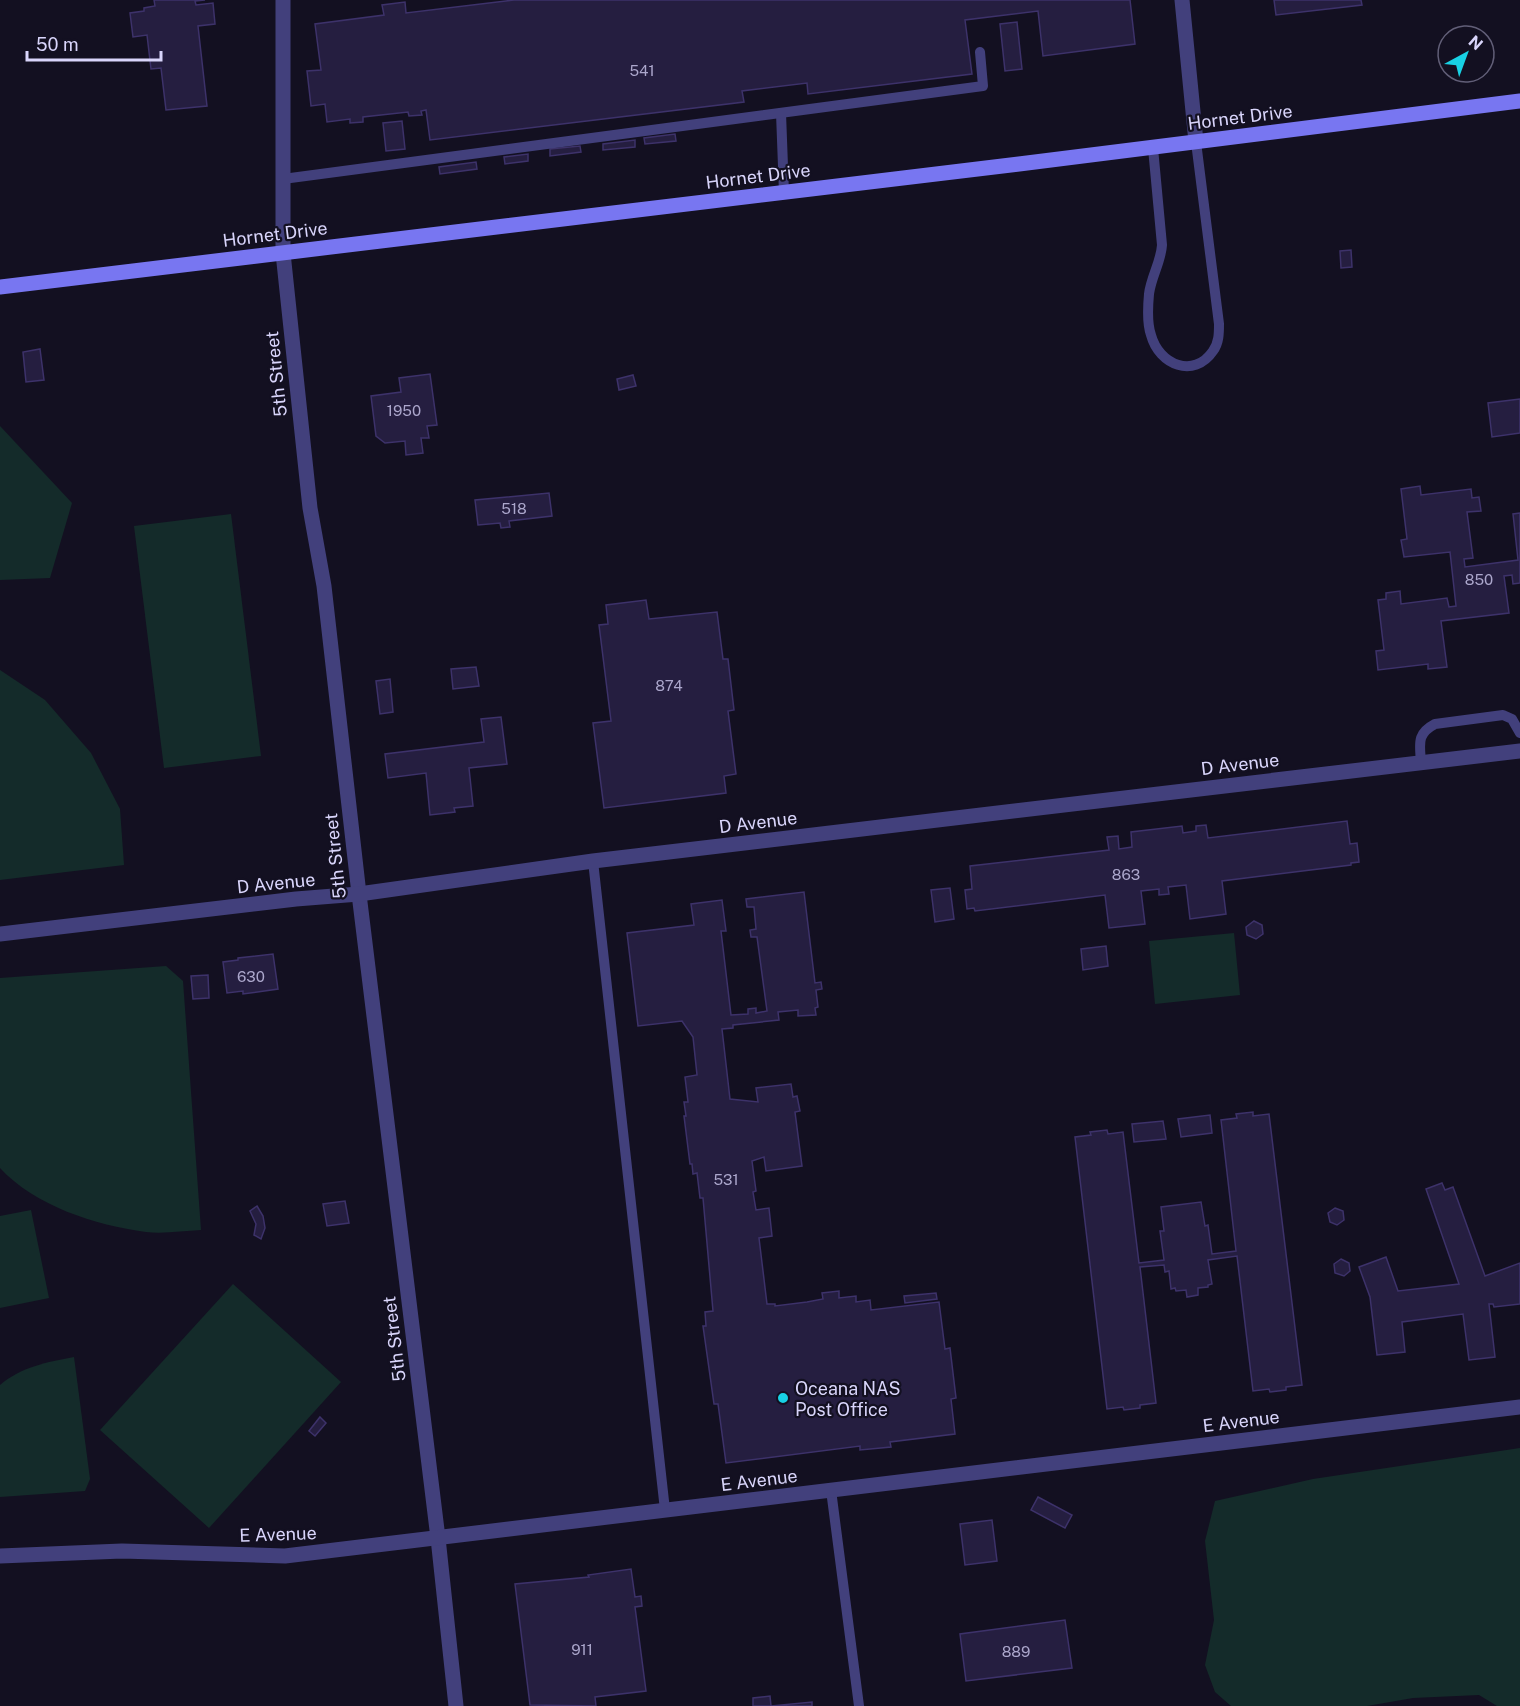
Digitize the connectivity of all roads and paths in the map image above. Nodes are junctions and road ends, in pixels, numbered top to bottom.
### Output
1 (282, 0) edge
2 (1182, 0) edge
3 (980, 52) dead end
4 (1520, 101) edge
5 (781, 113) junction
6 (1196, 142) junction
7 (1153, 147) junction
8 (283, 179) junction
9 (784, 193) junction
10 (283, 253) junction
11 (0, 288) edge
12 (1520, 733) edge
13 (1520, 751) edge
14 (1420, 763) junction
15 (593, 861) junction
16 (359, 894) junction
17 (0, 934) edge
18 (1520, 1407) edge
19 (831, 1490) junction
20 (665, 1510) junction
21 (438, 1538) junction
22 (0, 1556) edge
23 (456, 1706) edge
24 (859, 1706) edge

1 - 8 street, 5th Street
2 - 6 street
3 - 5 lane
4 - 6 main road, Hornet Drive
5 - 8 lane
5 - 9 lane
6 - 7 main road, Hornet Drive
6 - 7 lane
7 - 9 main road, Hornet Drive
8 - 10 street, 5th Street
9 - 10 main road, Hornet Drive
10 - 11 main road, Hornet Drive
10 - 16 street, 5th Street
12 - 14 lane
13 - 14 street, D Avenue
14 - 15 street, D Avenue
15 - 16 street, D Avenue
15 - 20 lane
16 - 17 street, D Avenue
16 - 21 street, 5th Street
18 - 19 street, E Avenue
19 - 20 street, E Avenue
19 - 24 lane
20 - 21 street, E Avenue
21 - 22 street, E Avenue
21 - 23 street, 5th Street

